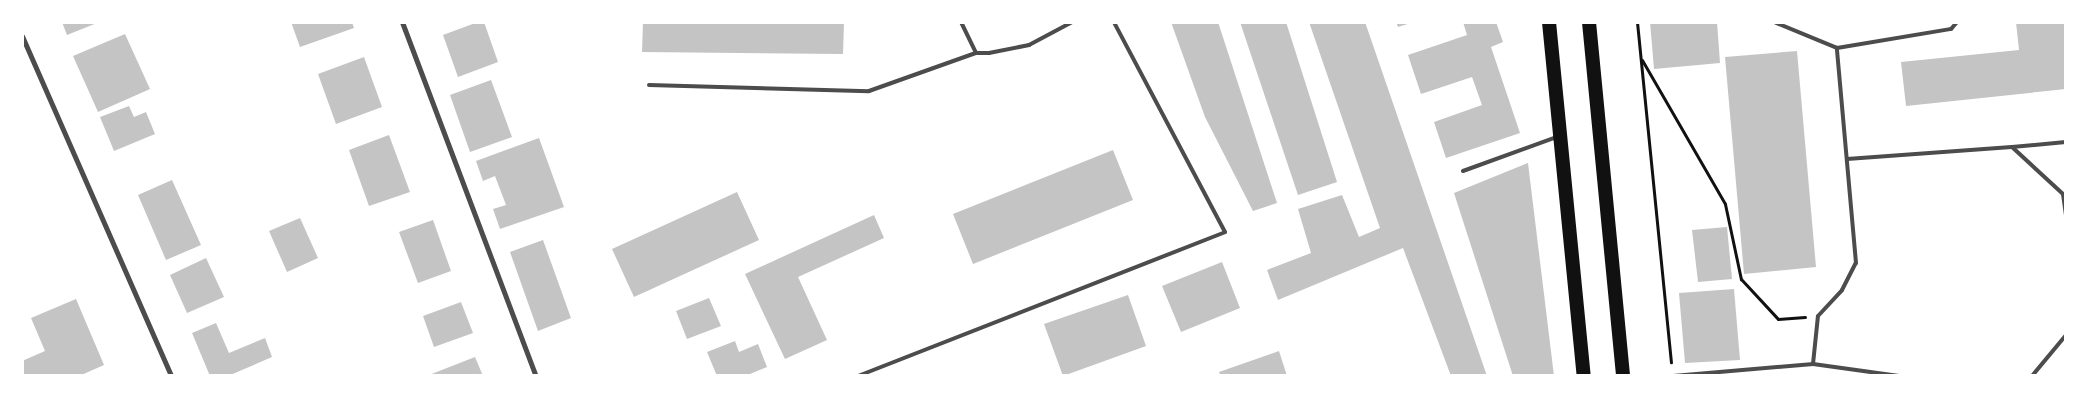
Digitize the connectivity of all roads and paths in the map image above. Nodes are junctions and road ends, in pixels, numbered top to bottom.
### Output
1 (402, 22) edge
2 (961, 22) edge
3 (1072, 22) edge
4 (1114, 22) edge
5 (1549, 22) edge
6 (1589, 22) edge
7 (1637, 22) edge
8 (1774, 22) edge
9 (1957, 22) edge
10 (22, 36) edge
11 (1837, 48) junction
12 (976, 53) junction
13 (1641, 58) junction
14 (649, 85) dead end
15 (1560, 136) junction
16 (2066, 142) edge
17 (2012, 147) junction
18 (1847, 159) junction
19 (1463, 171) dead end
20 (2066, 215) edge
21 (1818, 316) junction
22 (2066, 335) edge
23 (1813, 364) junction
24 (1672, 366) dead end
25 (171, 376) edge
26 (536, 376) edge
27 (858, 376) edge
28 (1584, 376) edge
29 (1622, 376) edge
30 (1673, 376) edge
31 (1899, 376) edge
32 (2032, 376) edge

1 - 26 street
2 - 12 lane
3 - 12 lane
4 - 27 lane
5 - 15 highway
6 - 29 highway
7 - 13 path
8 - 11 lane
9 - 11 lane
10 - 25 street
11 - 18 lane
12 - 14 lane
13 - 21 path
13 - 24 path
15 - 19 lane
15 - 28 highway
16 - 17 lane
17 - 18 lane
17 - 20 lane
18 - 21 lane
21 - 23 lane
22 - 32 lane
23 - 30 lane
23 - 31 lane

